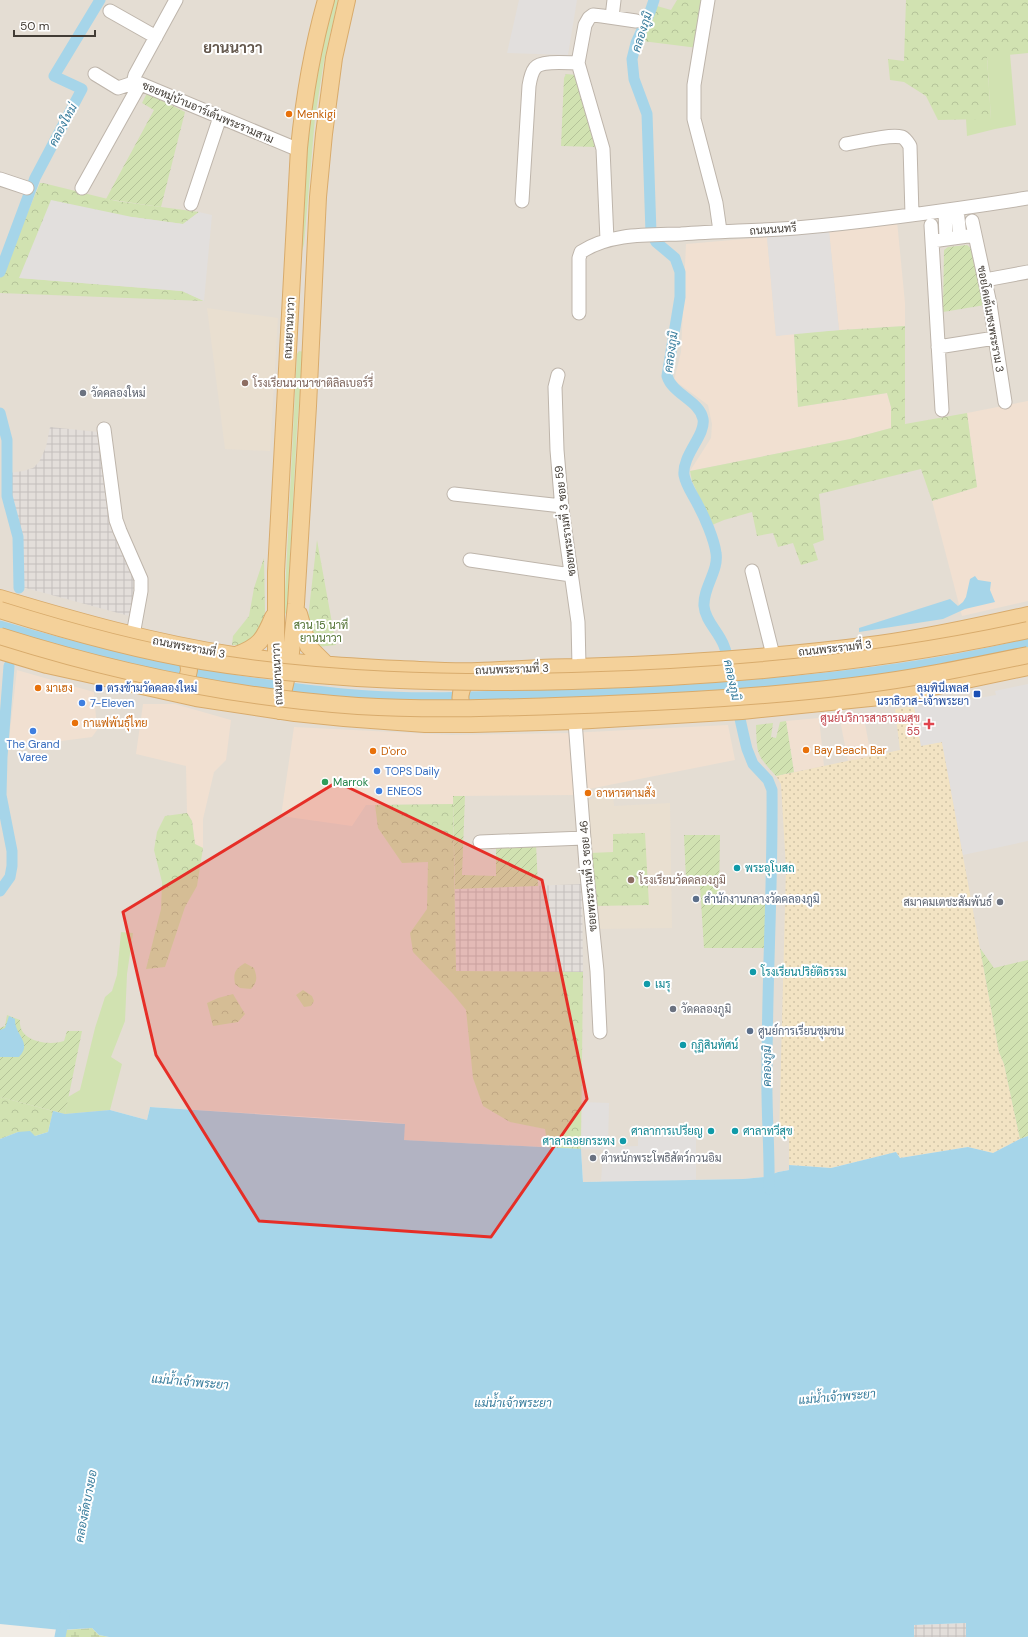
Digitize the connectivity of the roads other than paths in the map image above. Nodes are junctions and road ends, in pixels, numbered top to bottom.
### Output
1 (176, 0) edge
2 (326, 0) edge
3 (347, 0) edge
4 (614, 0) edge
5 (708, 0) edge
6 (110, 10) dead end
7 (612, 17) junction
8 (636, 21) dead end
9 (156, 37) junction
10 (578, 63) junction
11 (95, 74) dead end
12 (138, 83) junction
13 (220, 117) junction
14 (846, 144) dead end
15 (299, 150) junction
16 (0, 179) edge
17 (27, 188) dead end
18 (82, 188) dead end
19 (1028, 198) edge
20 (522, 201) dead end
21 (191, 204) dead end
22 (951, 210) junction
23 (912, 215) junction
24 (972, 220) dead end
25 (931, 225) dead end
26 (720, 232) junction
27 (975, 235) junction
28 (960, 237) junction
29 (946, 239) junction
30 (607, 240) junction
31 (932, 241) junction
32 (316, 259) junction
33 (1028, 272) edge
34 (985, 280) junction
35 (579, 313) dead end
36 (289, 334) junction
37 (995, 338) junction
38 (938, 347) junction
39 (558, 375) dead end
40 (1005, 402) dead end
41 (942, 410) dead end
42 (104, 429) dead end
43 (454, 494) dead end
44 (562, 506) junction
45 (470, 560) dead end
46 (752, 571) dead end
47 (571, 575) junction
48 (0, 598) edge
49 (296, 604) junction
50 (0, 610) edge
51 (276, 612) junction
52 (1028, 615) edge
53 (1028, 630) edge
54 (133, 635) junction
55 (0, 636) edge
56 (180, 646) junction
57 (0, 651) edge
58 (234, 655) junction
59 (773, 655) junction
60 (1028, 655) edge
61 (327, 665) junction
62 (579, 666) junction
63 (1028, 667) edge
64 (282, 668) junction
65 (476, 671) junction
66 (172, 693) junction
67 (280, 701) junction
68 (575, 720) junction
69 (472, 724) junction
70 (584, 838) junction
71 (480, 842) dead end
72 (600, 1032) dead end

1 - 9 street, ซอยหมู่บ้านอาร์เด้นพระรามสาม
2 - 15 main road, ถนนยานนาวา
3 - 32 main road, ถนนยานนาวา
4 - 7 street
5 - 26 street
6 - 9 street
7 - 8 street
7 - 10 street
9 - 12 street, ซอยหมู่บ้านอาร์เด้นพระรามสาม
10 - 20 street
10 - 30 street
11 - 12 street
12 - 13 street, ซอยหมู่บ้านอาร์เด้นพระรามสาม
12 - 18 street
13 - 15 street, ซอยหมู่บ้านอาร์เด้นพระรามสาม
13 - 21 street
14 - 23 street
15 - 36 main road, ถนนยานนาวา
16 - 17 street
19 - 22 street, ถนนนนทรี
22 - 23 street, ถนนนนทรี
22 - 28 street
22 - 29 street
23 - 26 street, ถนนนนทรี
24 - 27 street, ซอยโคเต้เมซงพระราม 3
25 - 31 street
26 - 30 street, ถนนนนทรี
27 - 28 street
27 - 34 street, ซอยโคเต้เมซงพระราม 3
28 - 29 street
29 - 31 street
30 - 35 street, ถนนนนทรี
31 - 38 street
32 - 36 main road
32 - 49 main road, ถนนยานนาวา
33 - 34 street
34 - 37 street, ซอยโคเต้เมซงพระราม 3
36 - 51 main road, ถนนยานนาวา
37 - 38 street
37 - 40 street, ซอยโคเต้เมซงพระราม 3
38 - 41 street
39 - 44 street, ซอยพระรามที่ 3 ซอย 59
42 - 54 street
43 - 44 street
44 - 47 street, ซอยพระรามที่ 3 ซอย 59
45 - 47 street
46 - 59 street
47 - 62 street, ซอยพระรามที่ 3 ซอย 59
48 - 54 main road, ถนนพระรามที่ 3
49 - 61 main road
49 - 64 main road, ถนนยานนาวา
50 - 53 main road, ถนนพระรามที่ 3, bridge
51 - 58 main road
51 - 64 main road, ถนนยานนาวา
52 - 59 main road, ถนนพระรามที่ 3
54 - 56 main road, ถนนพระรามที่ 3
55 - 60 main road, bridge
56 - 58 main road, ถนนพระรามที่ 3
56 - 66 main road
57 - 66 main road
58 - 64 main road, ถนนพระรามที่ 3
59 - 62 main road, ถนนพระรามที่ 3
61 - 64 main road, ถนนพระรามที่ 3
61 - 65 main road, ถนนพระรามที่ 3
62 - 65 main road, ถนนพระรามที่ 3
63 - 68 main road
64 - 67 main road, ถนนยานนาวา
65 - 69 main road
66 - 67 main road
67 - 69 main road
68 - 69 main road
68 - 70 street, ซอยพระรามที่ 3 ซอย 46
70 - 71 street
70 - 72 street, ซอยพระรามที่ 3 ซอย 46

